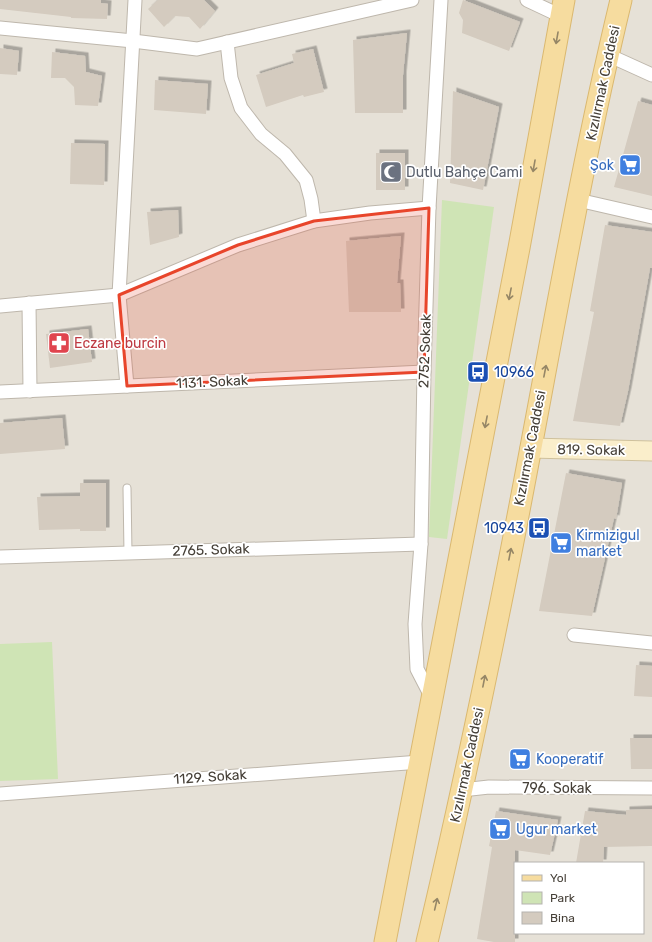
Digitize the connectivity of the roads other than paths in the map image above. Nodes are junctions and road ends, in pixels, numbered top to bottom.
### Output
1 (135, 0) edge
2 (412, 0) edge
3 (441, 0) edge
4 (527, 0) edge
5 (621, 0) edge
6 (563, 8) edge
7 (0, 28) edge
8 (133, 41) junction
9 (227, 42) junction
10 (608, 55) junction
11 (652, 75) edge
12 (578, 200) junction
13 (430, 208) junction
14 (652, 217) edge
15 (314, 221) junction
16 (119, 296) junction
17 (28, 303) junction
18 (0, 306) edge
19 (424, 372) junction
20 (127, 386) junction
21 (30, 391) junction
22 (0, 392) edge
23 (530, 448) junction
24 (652, 451) edge
25 (126, 488) dead end
26 (421, 544) junction
27 (128, 553) junction
28 (0, 557) edge
29 (574, 635) dead end
30 (652, 643) edge
31 (432, 698) junction
32 (420, 762) junction
33 (652, 788) edge
34 (462, 790) junction
35 (0, 794) edge
36 (385, 942) edge
37 (427, 942) edge

1 - 8 street
2 - 9 street
3 - 13 street, 2752 Sokak
4 - 6 street
5 - 10 main road, Kızılırmak Caddesi
6 -> 31 main road
7 - 8 street
8 - 9 street
8 - 16 street
9 - 15 street
10 - 11 street
10 - 12 main road, Kızılırmak Caddesi
12 - 14 street
23 -> 12 main road, Kızılırmak Caddesi
13 - 15 street
13 - 19 street, 2752 Sokak
15 - 16 street
16 - 17 street
16 - 20 street
17 - 18 street
17 - 21 street
19 - 20 street, 1131. Sokak
19 - 26 street, 2752 Sokak
20 - 21 street, 1131. Sokak
21 - 22 street, 1131. Sokak
23 - 24 street, 819. Sokak
34 -> 23 main road, Kızılırmak Caddesi
25 - 27 lane
26 - 27 street, 2765. Sokak
26 - 31 street, 2752 Sokak
27 - 28 street, 2765. Sokak
29 - 30 street
31 - 32 main road
32 - 35 street, 1129. Sokak
32 - 36 main road
33 - 34 street, 796. Sokak
37 -> 34 main road, Kızılırmak Caddesi

